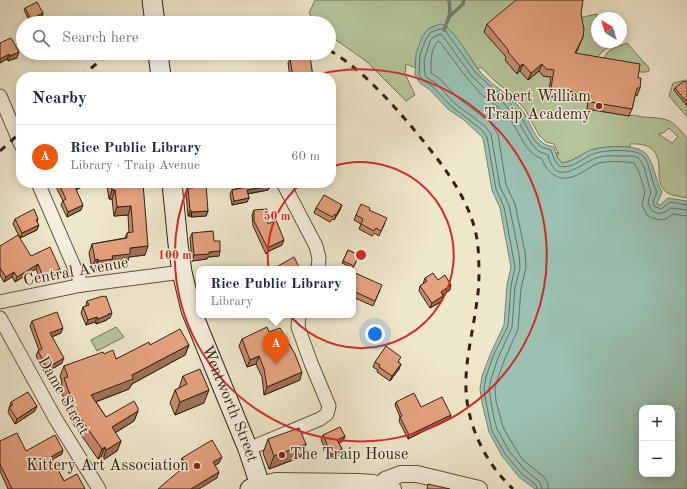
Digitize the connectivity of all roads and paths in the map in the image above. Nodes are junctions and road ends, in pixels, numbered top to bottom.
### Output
1 (152, 0) edge
2 (154, 16) edge
3 (159, 60) edge
4 (160, 72) edge
5 (0, 96) edge
6 (16, 133) edge
7 (40, 188) edge
8 (172, 188) edge
9 (286, 188) edge
10 (318, 266) edge
11 (182, 272) junction
12 (82, 285) junction
13 (0, 302) edge
14 (0, 318) edge
15 (300, 318) edge
16 (248, 449) junction
17 (428, 484) edge
18 (384, 486) edge
19 (257, 488) edge
20 (99, 489) edge
21 (480, 489) edge

1 - 2 main road
3 - 4 main road
5 - 6 street
7 - 12 street
8 - 11 main road, Wentworth Street
9 - 10 street
11 - 12 street, Central Avenue
11 - 16 main road, Wentworth Street
12 - 13 street, Central Avenue
14 - 20 street, Dame Street
15 - 16 street
16 - 19 main road, Wentworth Street
17 - 18 street
18 - 19 street
18 - 21 street

